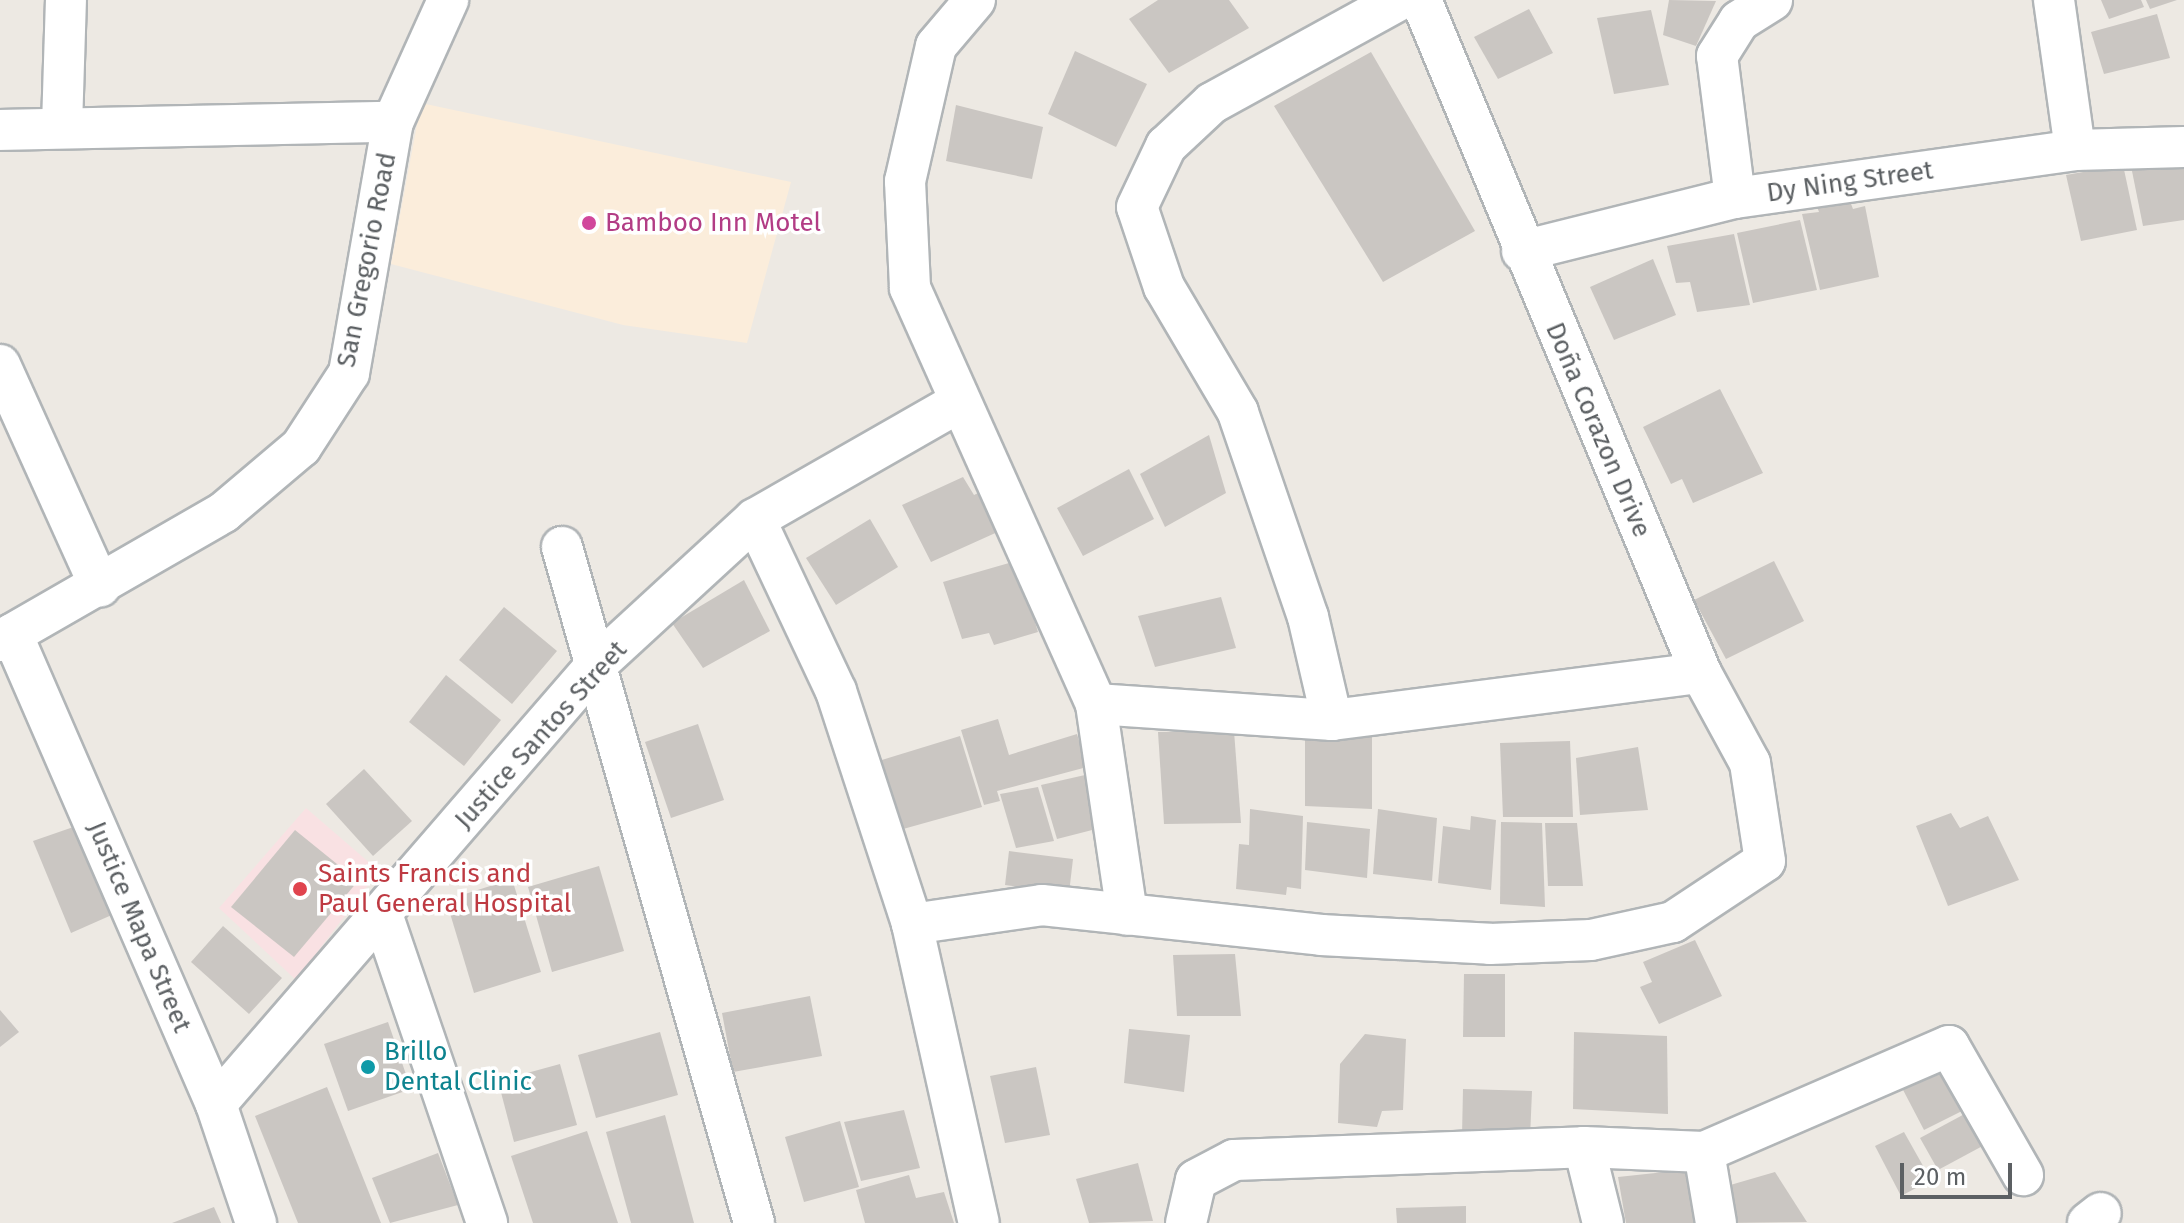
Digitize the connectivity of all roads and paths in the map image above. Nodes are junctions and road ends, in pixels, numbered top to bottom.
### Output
1 (66, 0) edge
2 (448, 0) edge
3 (975, 0) edge
4 (1399, 0) edge
5 (1421, 0) edge
6 (1772, 0) edge
7 (2054, 0) edge
8 (393, 122) junction
9 (62, 126) junction
10 (0, 130) edge
11 (2184, 147) edge
12 (2075, 150) junction
13 (1735, 198) junction
14 (1522, 251) junction
15 (0, 365) edge
16 (959, 402) junction
17 (755, 519) junction
18 (562, 547) dead end
19 (100, 586) junction
20 (6, 638) edge
21 (596, 665) junction
22 (1701, 673) junction
23 (1096, 704) junction
24 (1332, 720) junction
25 (1127, 915) junction
26 (383, 917) junction
27 (912, 924) junction
28 (216, 1104) junction
29 (1584, 1147) junction
30 (1704, 1152) junction
31 (2023, 1175) dead end
32 (256, 1223) edge
33 (487, 1223) edge
34 (754, 1223) edge
35 (979, 1223) edge
36 (1186, 1223) edge
37 (1603, 1223) edge
38 (1716, 1223) edge

1 - 9 street
2 - 8 street, San Gregorio Road
3 - 16 street
4 - 24 street
5 - 14 street, Doña Corazon Drive
6 - 13 street
7 - 12 street
8 - 9 street
8 - 19 street, San Gregorio Road
9 - 10 street
11 - 12 street, Dy Ning Street
12 - 13 street, Dy Ning Street
13 - 14 street, Dy Ning Street
14 - 22 street, Doña Corazon Drive
15 - 19 street
16 - 17 street, Justice Santos Street
16 - 23 street
17 - 21 street, Justice Santos Street
17 - 27 street
18 - 21 street
19 - 20 street, San Gregorio Road
20 - 28 street, Justice Mapa Street
21 - 26 street, Justice Santos Street
21 - 34 street
22 - 24 street
22 - 25 street, Doña Corazon Drive
23 - 24 street
23 - 25 street
25 - 27 street
26 - 28 street, Justice Santos Street
26 - 33 street
27 - 35 street
28 - 32 street, Justice Mapa Street
29 - 30 street
29 - 36 street
29 - 37 street
30 - 31 street
30 - 38 street

